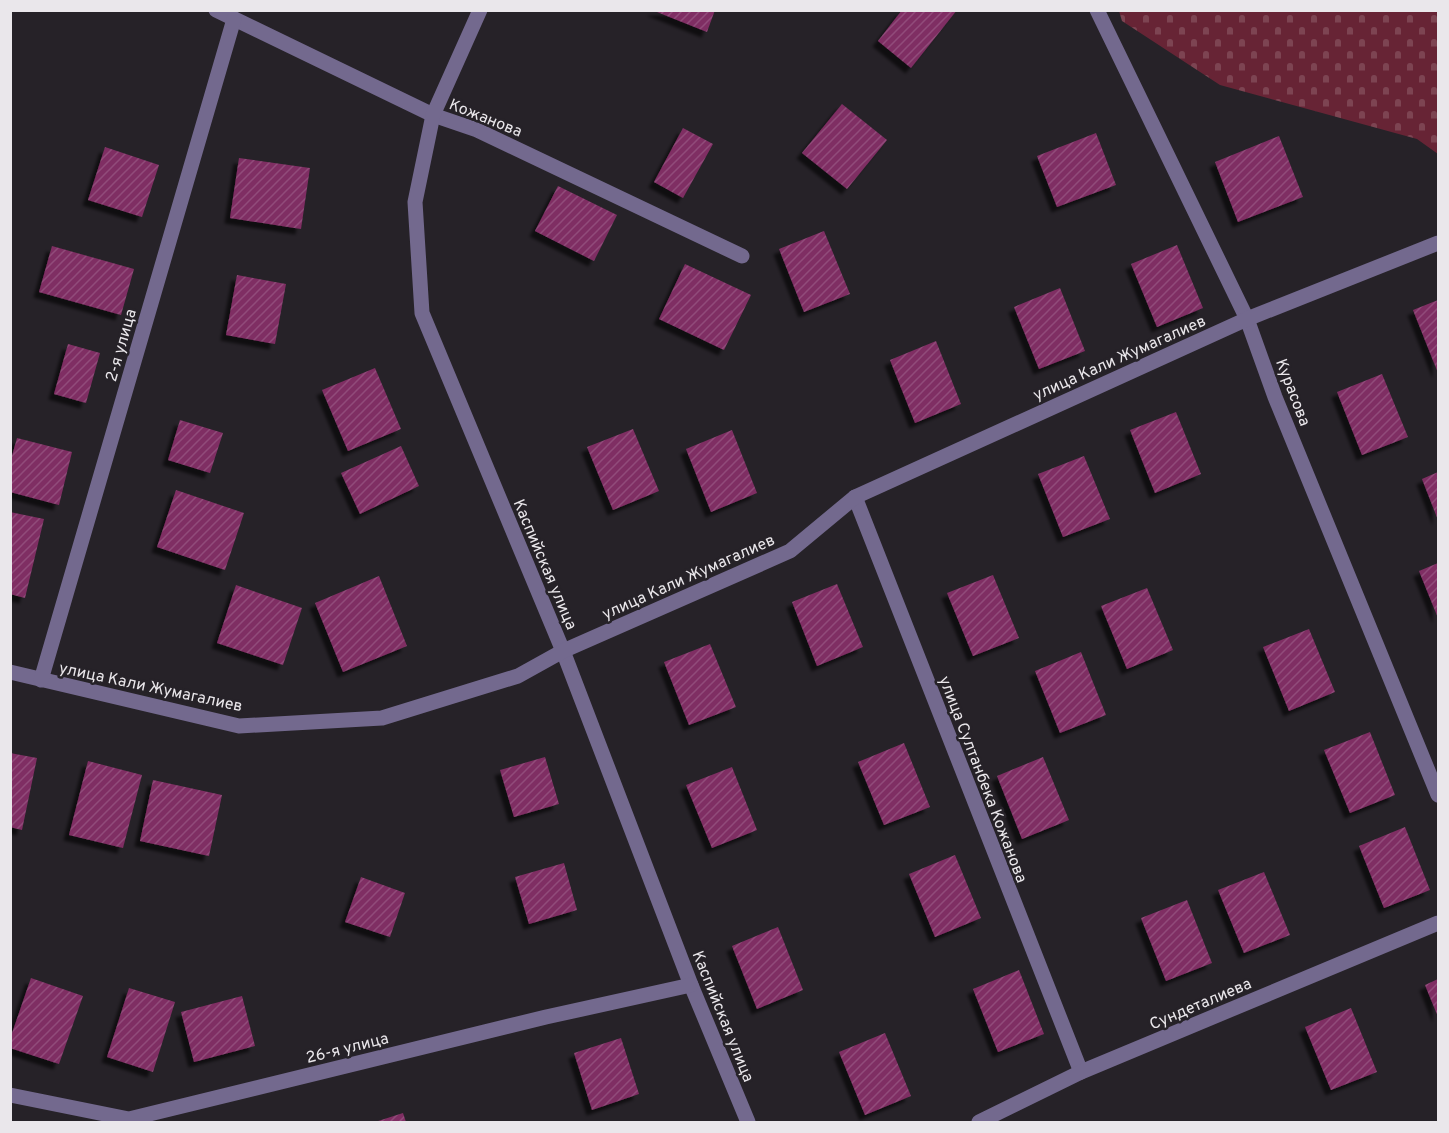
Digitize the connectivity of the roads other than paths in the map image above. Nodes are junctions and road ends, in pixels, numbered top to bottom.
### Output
1 (216, 10) edge
2 (480, 10) edge
3 (1097, 10) edge
4 (234, 19) junction
5 (433, 116) junction
6 (1438, 243) edge
7 (742, 256) dead end
8 (1247, 319) junction
9 (855, 497) junction
10 (563, 651) junction
11 (10, 672) edge
12 (41, 681) junction
13 (1438, 795) edge
14 (1438, 923) edge
15 (691, 986) junction
16 (1081, 1072) junction
17 (10, 1095) edge
18 (748, 1122) edge
19 (979, 1122) edge

1 - 4 street, Кожанова
2 - 5 street, Каспийская улица
3 - 8 street, Курасова
4 - 5 street, Кожанова
4 - 12 street, 2-я улица
5 - 7 street, Кожанова
5 - 10 street, Каспийская улица
6 - 8 street, улица Кали Жумагалиев
8 - 9 street, улица Кали Жумагалиев
8 - 13 street, Курасова
9 - 10 street, улица Кали Жумагалиев
9 - 16 street, улица Султанбека Кожанова
10 - 12 street, улица Кали Жумагалиев
10 - 15 street, Каспийская улица
11 - 12 street, улица Кали Жумагалиев
14 - 16 street, Сундеталиева
15 - 17 street, 26-я улица
15 - 18 street, Каспийская улица
16 - 19 street, Сундеталиева

